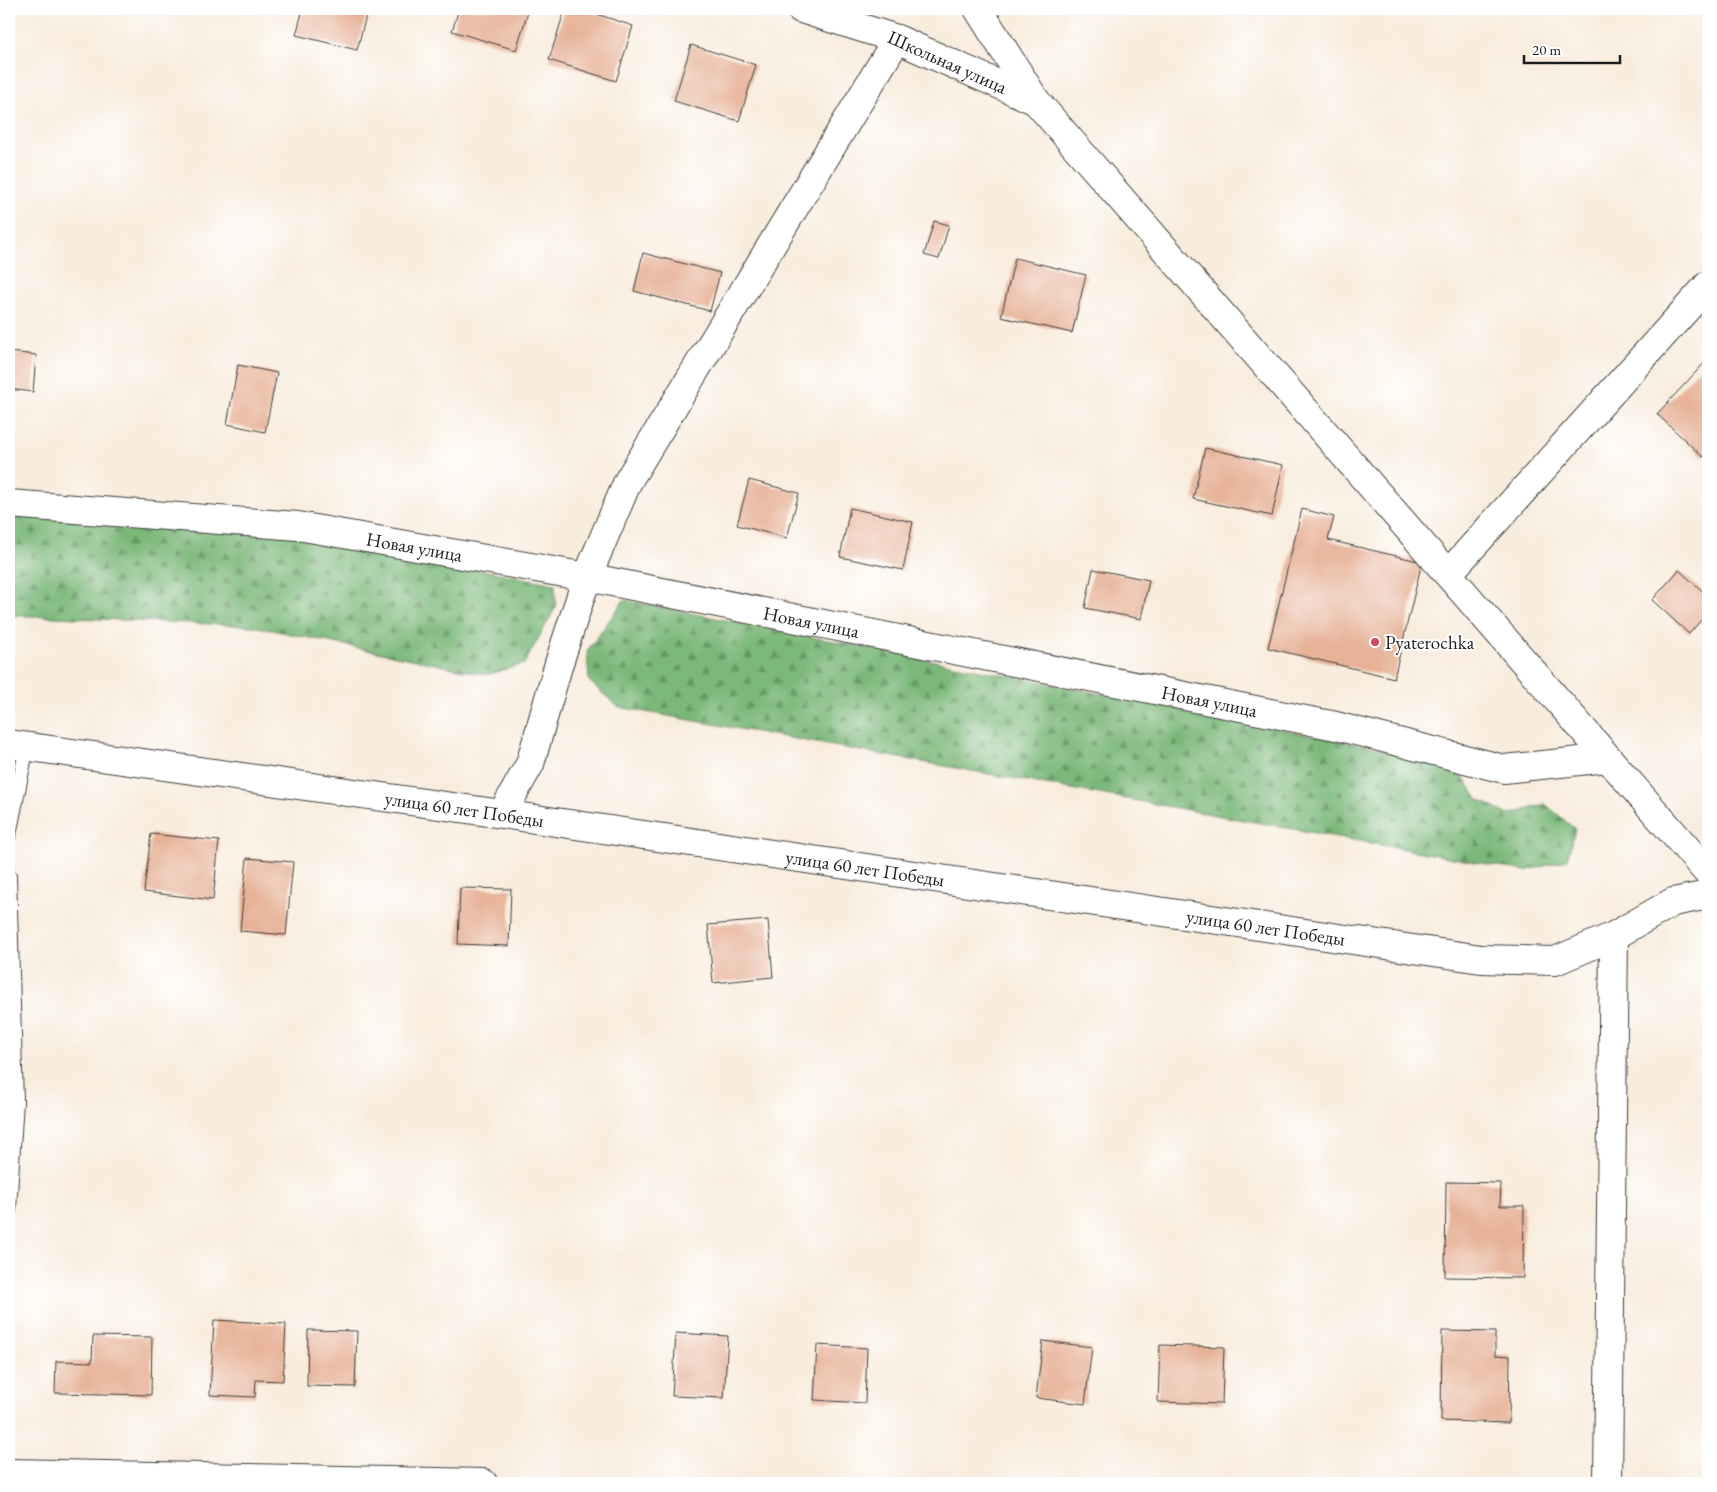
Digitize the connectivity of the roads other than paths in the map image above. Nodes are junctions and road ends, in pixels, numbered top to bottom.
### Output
1 (801, 9) edge
2 (869, 9) edge
3 (978, 9) edge
4 (843, 22) junction
5 (897, 39) junction
6 (1036, 101) junction
7 (1708, 285) edge
8 (9, 504) edge
9 (1448, 574) junction
10 (587, 577) junction
11 (18, 745) edge
12 (1608, 758) junction
13 (502, 814) junction
14 (9, 835) edge
15 (1708, 873) edge
16 (9, 876) edge
17 (1708, 895) edge
18 (1614, 936) junction
19 (12, 1101) edge
20 (9, 1209) edge
21 (9, 1473) edge
22 (483, 1483) edge
23 (1608, 1483) edge

1 - 4 street, Школьная улица
2 - 4 street
3 - 6 street
4 - 5 street, Школьная улица
5 - 6 street, Школьная улица
5 - 10 street
6 - 9 street
7 - 9 street
8 - 10 street, Новая улица
9 - 12 street
10 - 12 street, Новая улица
10 - 13 street
11 - 13 street, улица 60 лет Победы
11 - 14 lane
12 - 15 street
13 - 18 street, улица 60 лет Победы
16 - 19 lane
17 - 18 street, улица 60 лет Победы
18 - 23 street
19 - 20 lane
21 - 22 street

